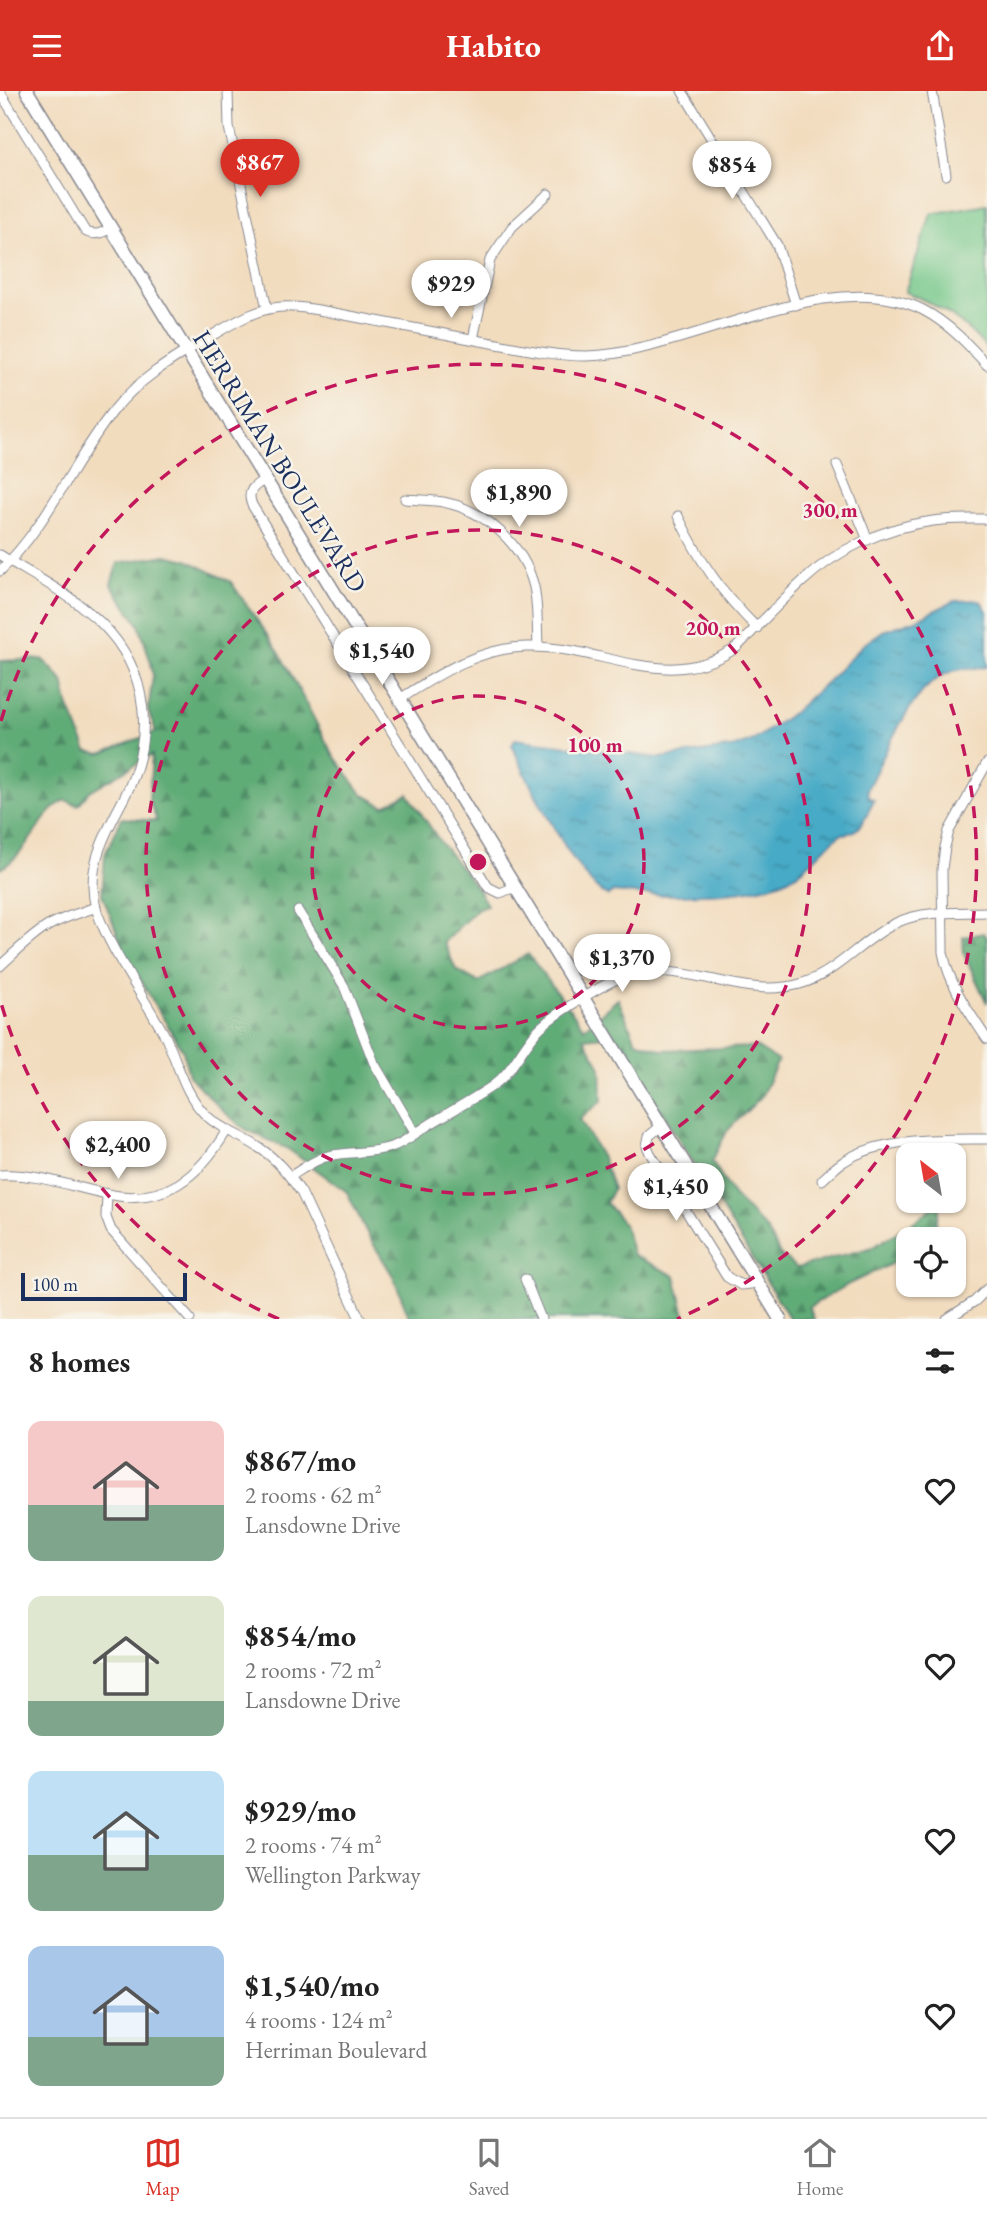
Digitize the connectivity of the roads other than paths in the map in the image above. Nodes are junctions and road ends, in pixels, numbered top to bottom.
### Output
1 (27, 91) edge
2 (228, 91) edge
3 (682, 91) edge
4 (932, 91) edge
5 (0, 92) edge
6 (946, 176) dead end
7 (548, 194) dead end
8 (111, 228) junction
9 (796, 305) junction
10 (267, 309) junction
11 (473, 339) junction
12 (186, 351) junction
13 (987, 365) edge
14 (837, 465) dead end
15 (265, 479) junction
16 (405, 499) dead end
17 (678, 516) dead end
18 (987, 519) edge
19 (868, 540) junction
20 (0, 555) edge
21 (10, 561) junction
22 (0, 571) edge
23 (757, 628) junction
24 (538, 647) junction
25 (400, 699) junction
26 (987, 763) edge
27 (515, 887) junction
28 (96, 907) junction
29 (298, 911) dead end
30 (987, 912) edge
31 (942, 914) junction
32 (0, 966) edge
33 (584, 999) junction
34 (987, 1039) edge
35 (662, 1126) junction
36 (227, 1130) junction
37 (415, 1133) junction
38 (987, 1139) edge
39 (0, 1175) edge
40 (290, 1176) junction
41 (822, 1180) dead end
42 (107, 1194) junction
43 (525, 1279) dead end
44 (757, 1280) junction
45 (987, 1289) edge
46 (190, 1319) edge
47 (360, 1319) edge
48 (541, 1319) edge
49 (780, 1319) edge
50 (947, 1319) edge

1 - 8 street, HERRIMAN BOULEVARD
2 - 10 street
3 - 9 street
4 - 6 street
5 - 8 street
7 - 11 street
8 - 12 street, HERRIMAN BOULEVARD
9 - 11 street
9 - 13 street
10 - 11 street
10 - 12 street
12 - 15 street, HERRIMAN BOULEVARD
12 - 21 street
14 - 19 street
15 - 25 street, HERRIMAN BOULEVARD
15 - 27 street
16 - 24 street
17 - 23 street
18 - 19 street
19 - 23 street
20 - 21 street
21 - 22 street
21 - 28 street
23 - 24 street
24 - 25 street
25 - 27 street, HERRIMAN BOULEVARD
26 - 31 street
27 - 33 street, HERRIMAN BOULEVARD
28 - 32 street
28 - 36 street
29 - 37 street
30 - 31 street
31 - 33 street
31 - 34 street
33 - 35 street, HERRIMAN BOULEVARD
33 - 37 street
35 - 44 street, HERRIMAN BOULEVARD
35 - 44 street
36 - 40 street
36 - 42 street
37 - 40 street
38 - 41 street
39 - 42 street
40 - 47 street
42 - 46 street
43 - 48 street
44 - 49 street, HERRIMAN BOULEVARD
45 - 50 street

